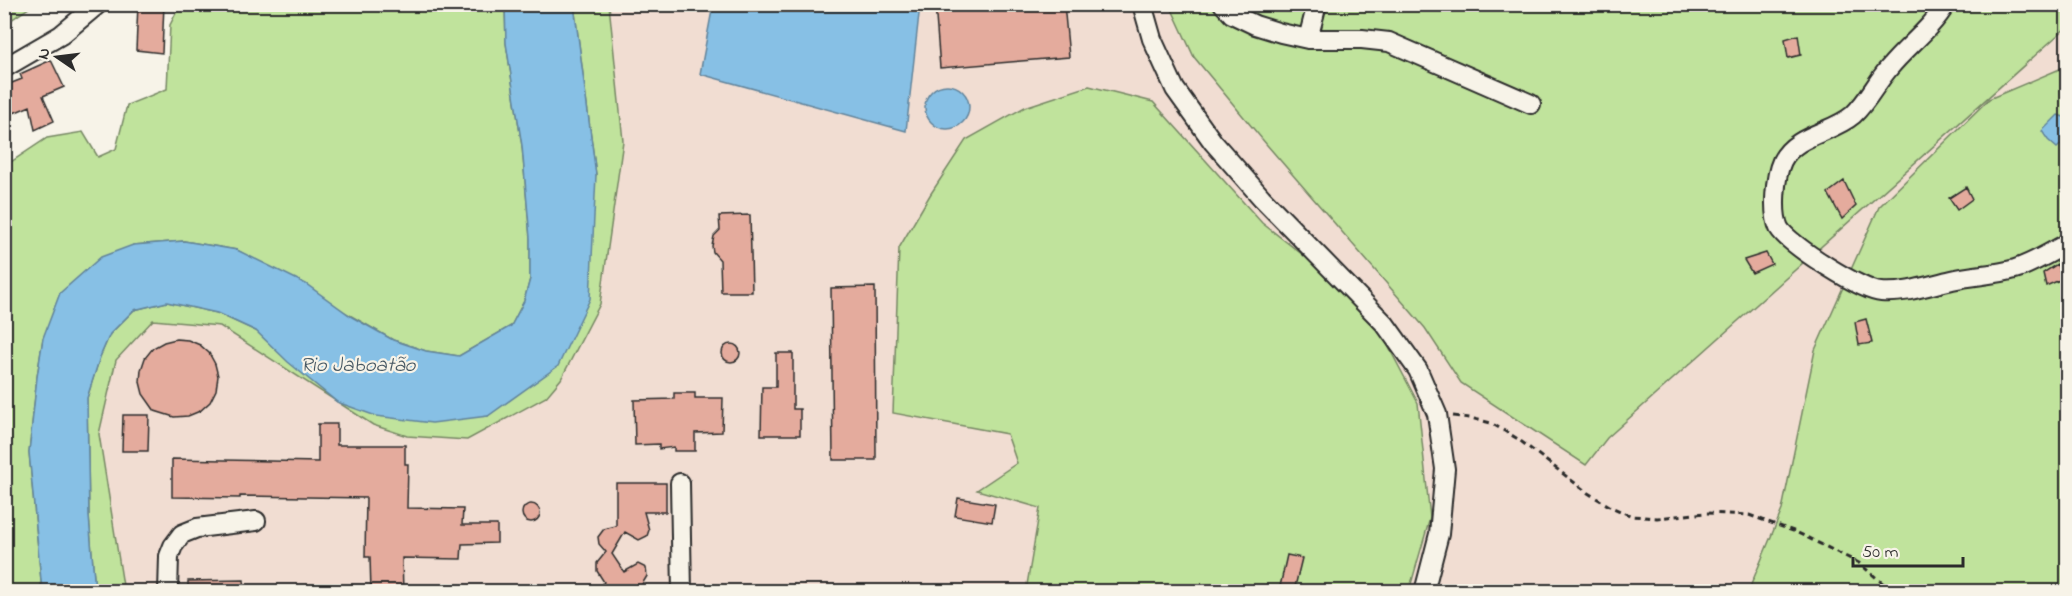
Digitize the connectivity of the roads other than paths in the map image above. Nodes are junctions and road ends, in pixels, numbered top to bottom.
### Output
1 (98, 4) edge
2 (1142, 4) edge
3 (1223, 4) edge
4 (1317, 4) edge
5 (1946, 4) edge
6 (1308, 39) junction
7 (4, 68) edge
8 (1531, 104) dead end
9 (2067, 243) edge
10 (680, 483) dead end
11 (256, 521) dead end
12 (168, 591) edge
13 (682, 591) edge
14 (1425, 591) edge

1 - 7 street
2 - 14 street
3 - 6 street
4 - 6 street
5 - 9 street
6 - 8 street
10 - 13 street
11 - 12 street

